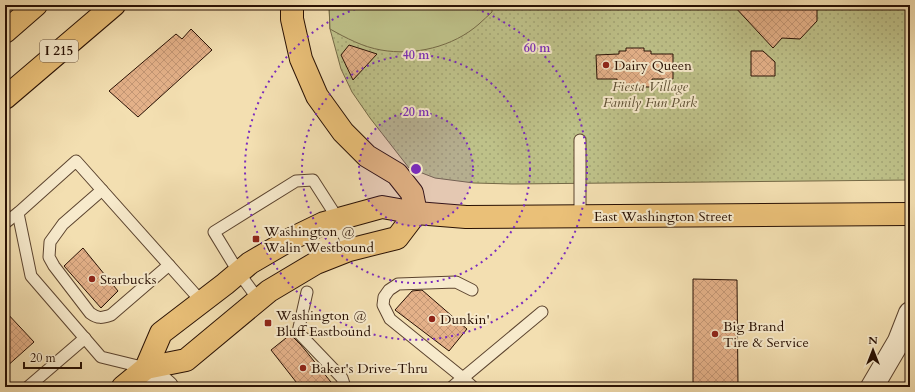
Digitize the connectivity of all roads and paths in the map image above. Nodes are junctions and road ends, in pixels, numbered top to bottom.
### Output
1 (36, 5) edge
2 (114, 5) edge
3 (292, 5) edge
4 (5, 32) edge
5 (5, 98) edge
6 (580, 140) dead end
7 (102, 190) junction
8 (18, 213) junction
9 (416, 213) junction
10 (910, 214) edge
11 (580, 216) junction
12 (338, 219) junction
13 (5, 223) edge
14 (349, 250) junction
15 (169, 265) junction
16 (239, 272) junction
17 (472, 290) dead end
18 (307, 292) dead end
19 (258, 299) junction
20 (202, 302) junction
21 (542, 312) dead end
22 (910, 313) edge
23 (85, 338) junction
24 (146, 368) junction
25 (463, 378) junction
26 (28, 387) edge
27 (123, 387) edge
28 (167, 387) edge
29 (345, 387) edge
30 (452, 387) edge
31 (473, 387) edge
32 (872, 387) edge

1 - 4 main road
2 - 5 main road, I 215
3 - 9 main road
6 - 11 lane
7 - 8 lane
7 - 15 lane
7 - 15 lane
8 - 13 lane
8 - 23 lane
9 - 11 main road, East Washington Street
9 - 12 main road, East Washington Street
9 - 14 main road, East Washington Street
10 - 11 main road, East Washington Street
12 - 14 lane
12 - 16 main road, East Washington Street
12 - 16 lane
14 - 19 main road, East Washington Street
15 - 20 lane
16 - 19 lane
16 - 20 main road, East Washington Street
17 - 25 lane
18 - 29 lane
19 - 24 main road, East Washington Street
20 - 24 main road, East Washington Street
21 - 25 lane
22 - 32 street
23 - 24 lane
23 - 26 lane
24 - 27 main road, East Washington Street
24 - 28 street
25 - 30 lane
25 - 31 lane

